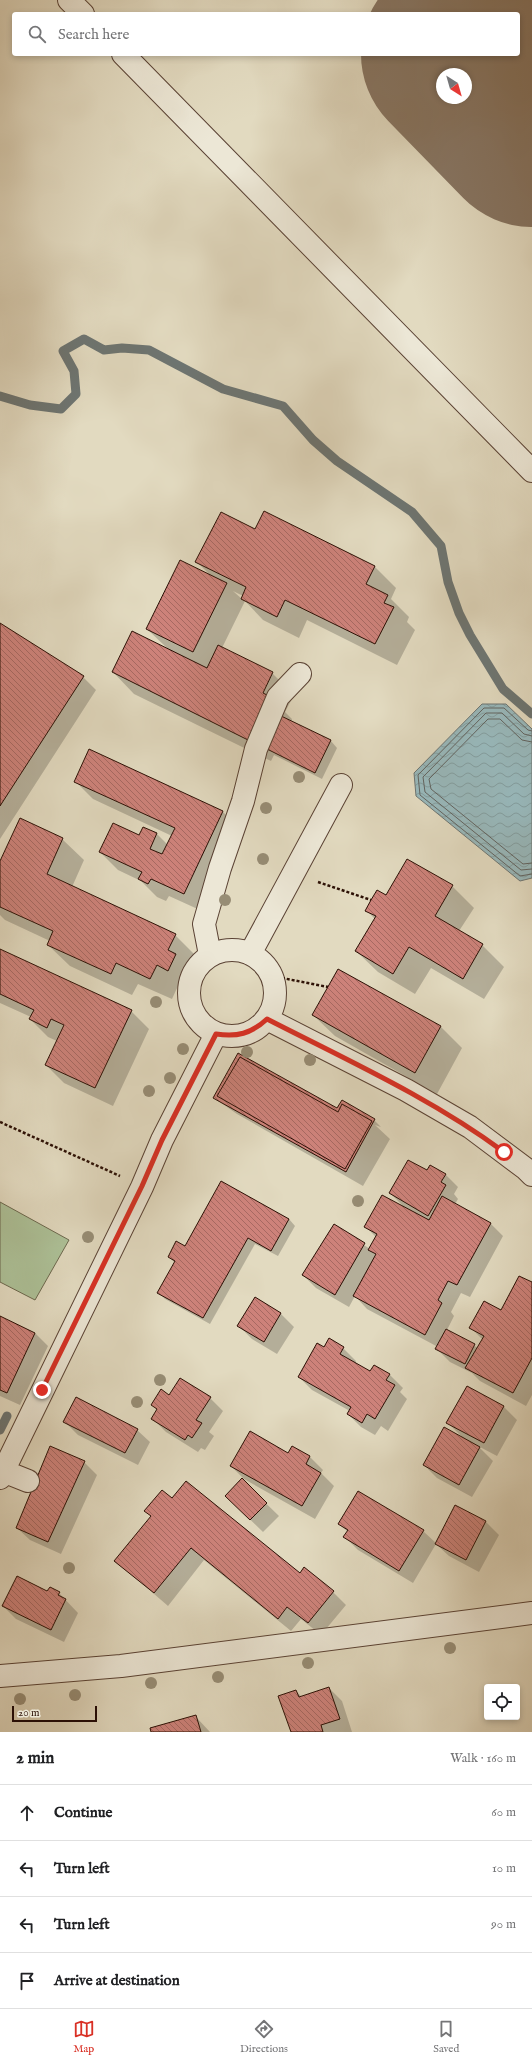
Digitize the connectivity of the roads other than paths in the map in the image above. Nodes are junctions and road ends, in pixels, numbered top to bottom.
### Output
1 (69, 0) edge
2 (81, 12) edge
3 (125, 56) edge
4 (532, 471) edge
5 (300, 674) dead end
6 (341, 785) dead end
7 (250, 954) junction
8 (210, 955) junction
9 (267, 1019) junction
10 (216, 1034) junction
11 (532, 1176) edge
12 (2, 1474) edge
13 (28, 1481) dead end
14 (532, 1613) edge
15 (0, 1676) edge

1 - 2 street
3 - 4 street
5 - 8 street
6 - 7 street
7 - 8 street
7 - 9 street
8 - 10 street
9 - 10 street
9 - 11 street
10 - 12 street
12 - 13 street
14 - 15 street

